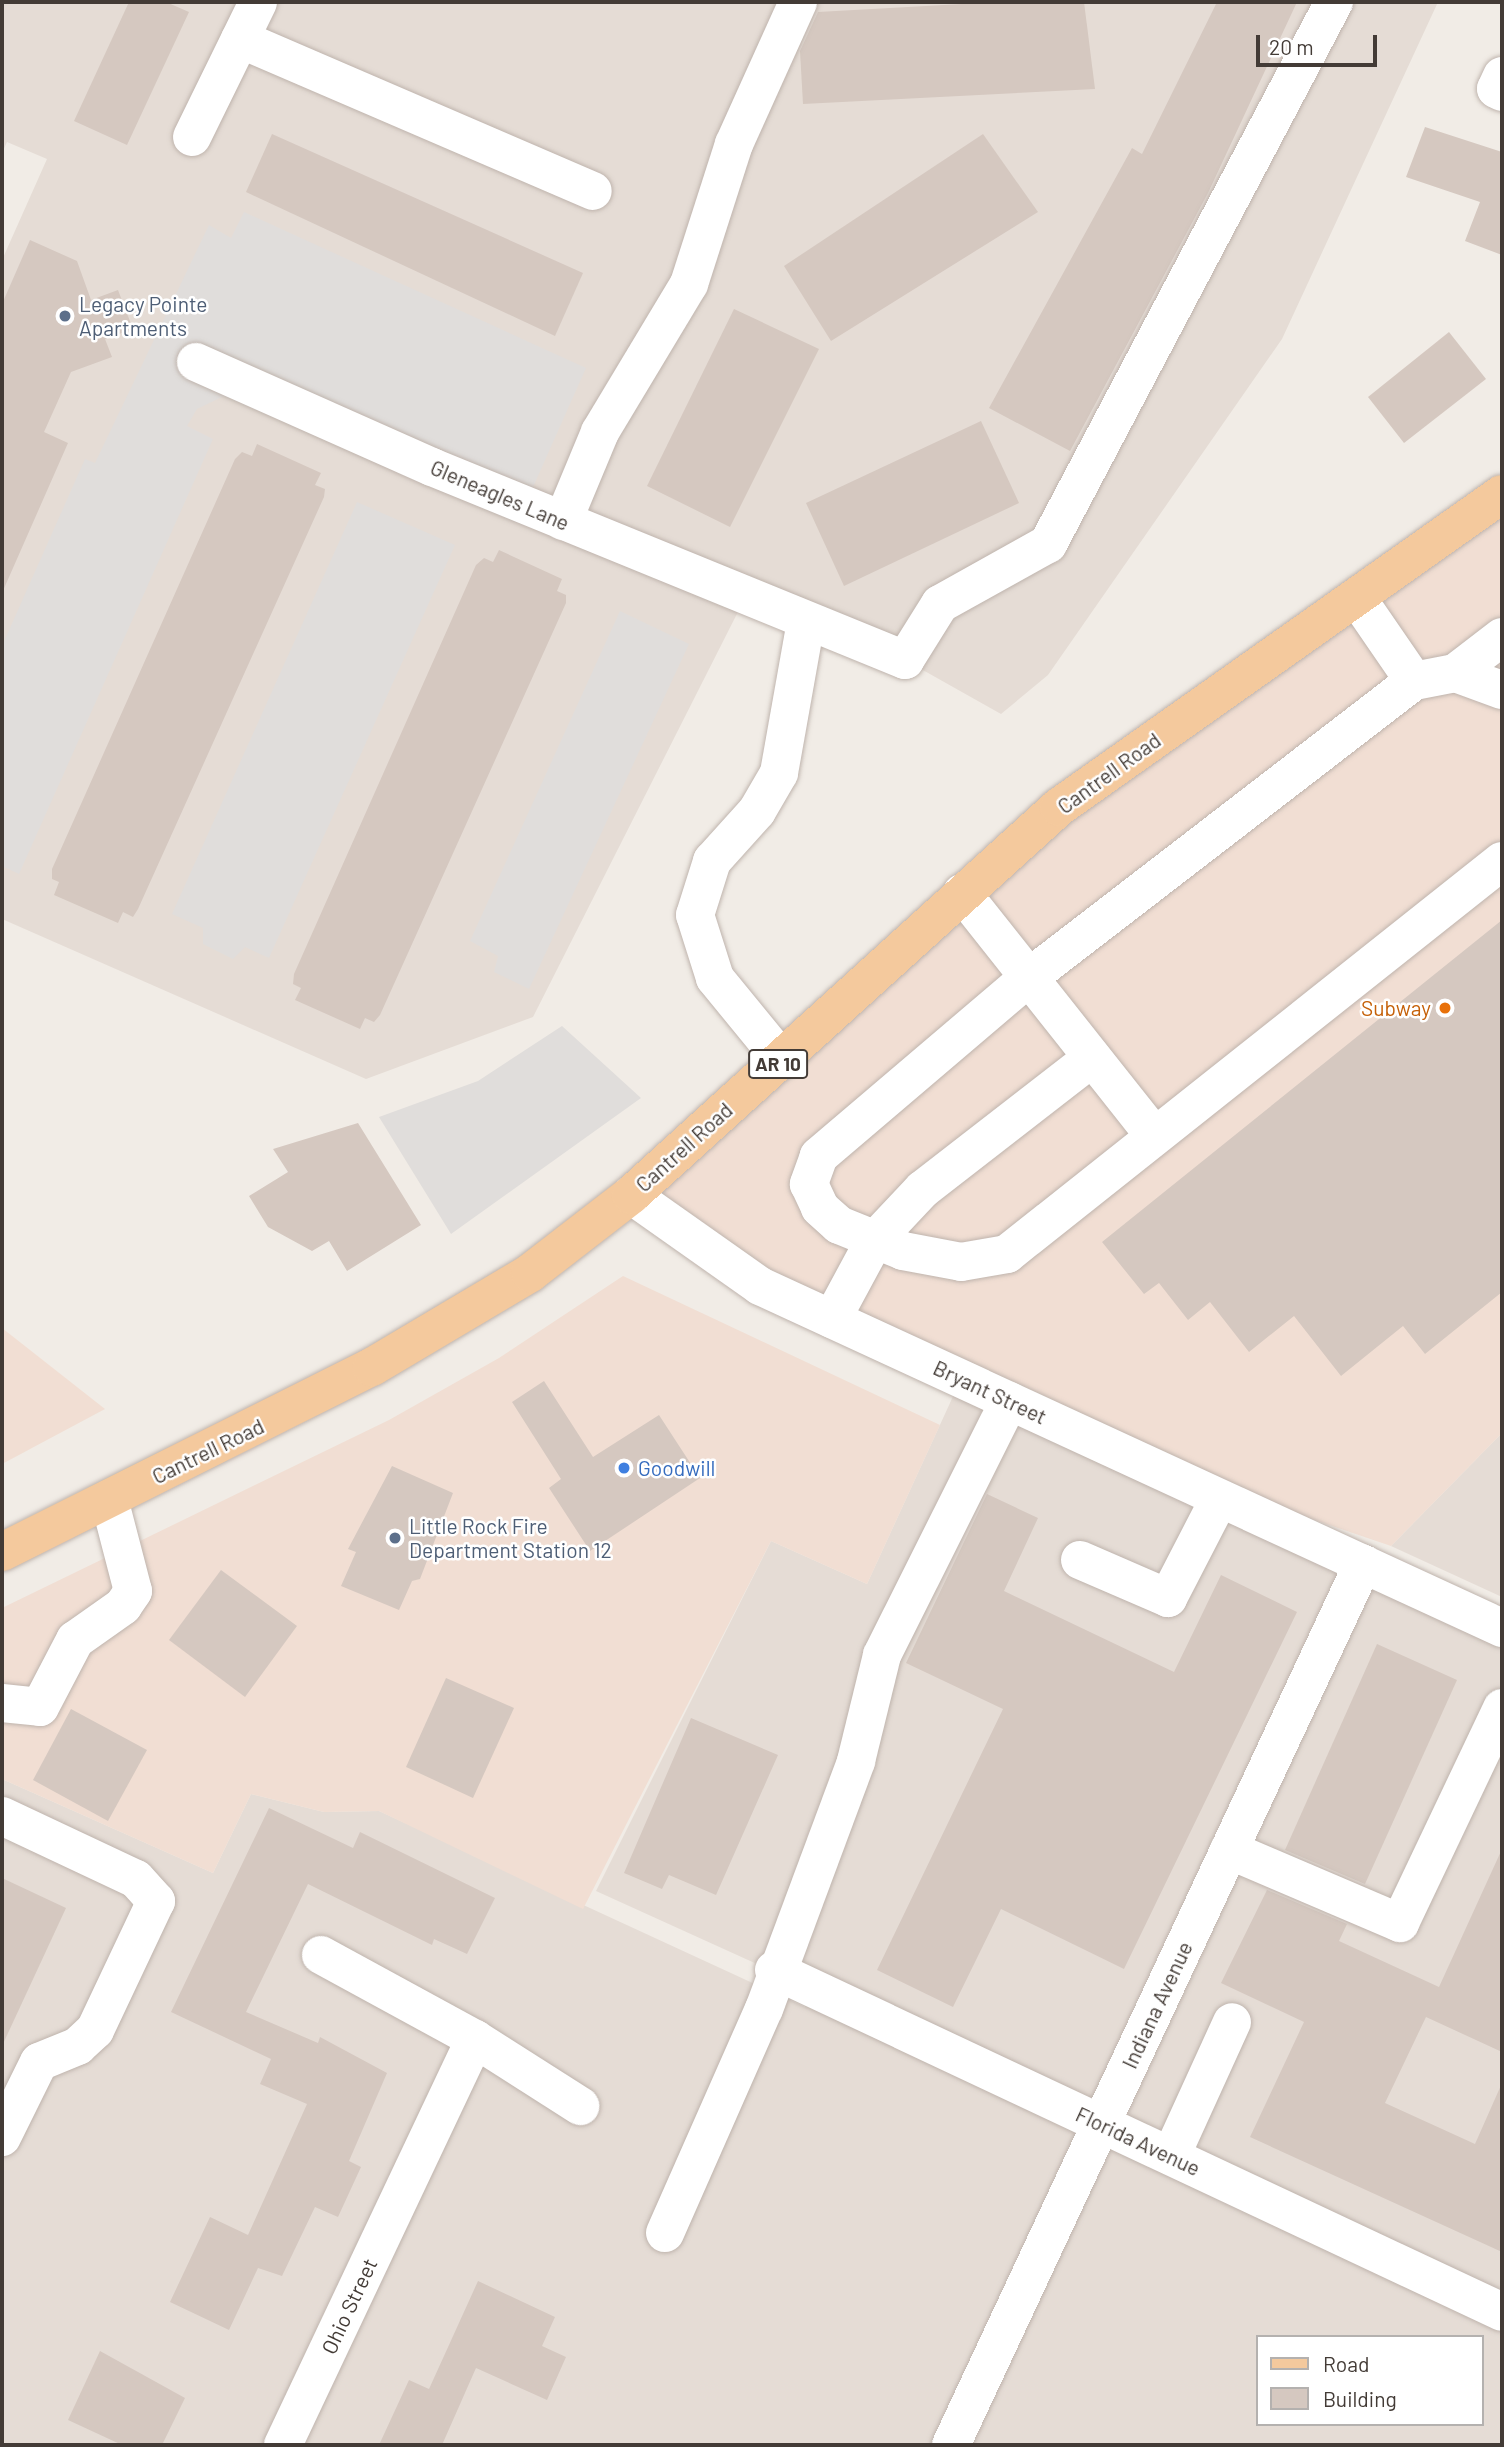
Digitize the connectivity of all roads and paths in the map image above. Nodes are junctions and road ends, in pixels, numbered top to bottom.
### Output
1 (258, 2) edge
2 (798, 2) edge
3 (1334, 2) edge
4 (240, 39) junction
5 (1502, 76) edge
6 (1502, 92) edge
7 (192, 137) dead end
8 (593, 191) dead end
9 (195, 362) dead end
10 (1502, 494) edge
11 (563, 521) junction
12 (1357, 598) junction
13 (807, 622) junction
14 (1502, 637) edge
15 (1455, 673) junction
16 (1414, 681) junction
17 (1502, 690) edge
18 (1502, 861) edge
19 (962, 893) junction
20 (1028, 978) junction
21 (1092, 1058) junction
22 (782, 1060) junction
23 (1153, 1135) junction
24 (631, 1195) junction
25 (874, 1241) junction
26 (832, 1319) junction
27 (1009, 1401) junction
28 (109, 1499) junction
29 (1219, 1499) junction
30 (2, 1552) edge
31 (1080, 1560) dead end
32 (1363, 1564) junction
33 (1502, 1628) edge
34 (2, 1703) edge
35 (1502, 1708) edge
36 (2, 1816) edge
37 (1229, 1850) junction
38 (320, 1955) dead end
39 (774, 1970) junction
40 (1232, 2022) dead end
41 (475, 2039) junction
42 (580, 2106) dead end
43 (1101, 2123) junction
44 (2, 2137) edge
45 (1171, 2156) junction
46 (665, 2233) dead end
47 (1502, 2312) edge
48 (284, 2445) edge
49 (951, 2445) edge

1 - 4 street
2 - 11 street
3 - 13 street, Gleneagles Lane
4 - 7 street
4 - 8 street
5 - 6 street
9 - 11 street, Gleneagles Lane
10 - 12 main road, Cantrell Road / AR 10
11 - 13 street, Gleneagles Lane
12 - 16 street
12 - 19 main road, Cantrell Road / AR 10
13 - 22 street
14 - 15 street
15 - 16 street
15 - 17 street
16 - 20 street
18 - 23 street
19 - 20 street
19 - 22 main road, Cantrell Road / AR 10
20 - 21 street
20 - 25 street
21 - 23 street
21 - 25 street
22 - 24 main road, Cantrell Road / AR 10
23 - 25 street
24 - 26 street, Bryant Street
24 - 28 main road, Cantrell Road / AR 10
25 - 26 street
26 - 27 street, Bryant Street
27 - 29 street, Bryant Street
27 - 39 street
28 - 30 main road, Cantrell Road / AR 10
28 - 34 street
29 - 31 street
29 - 32 street, Bryant Street
32 - 33 street, Bryant Street
32 - 37 street, Indiana Avenue
35 - 37 street
36 - 44 street
37 - 43 street, Indiana Avenue
38 - 41 street
39 - 43 street, Florida Avenue
39 - 46 street
40 - 45 street
41 - 42 street
41 - 48 street, Ohio Street
43 - 45 street, Florida Avenue
43 - 49 street, Indiana Avenue
45 - 47 street, Florida Avenue

